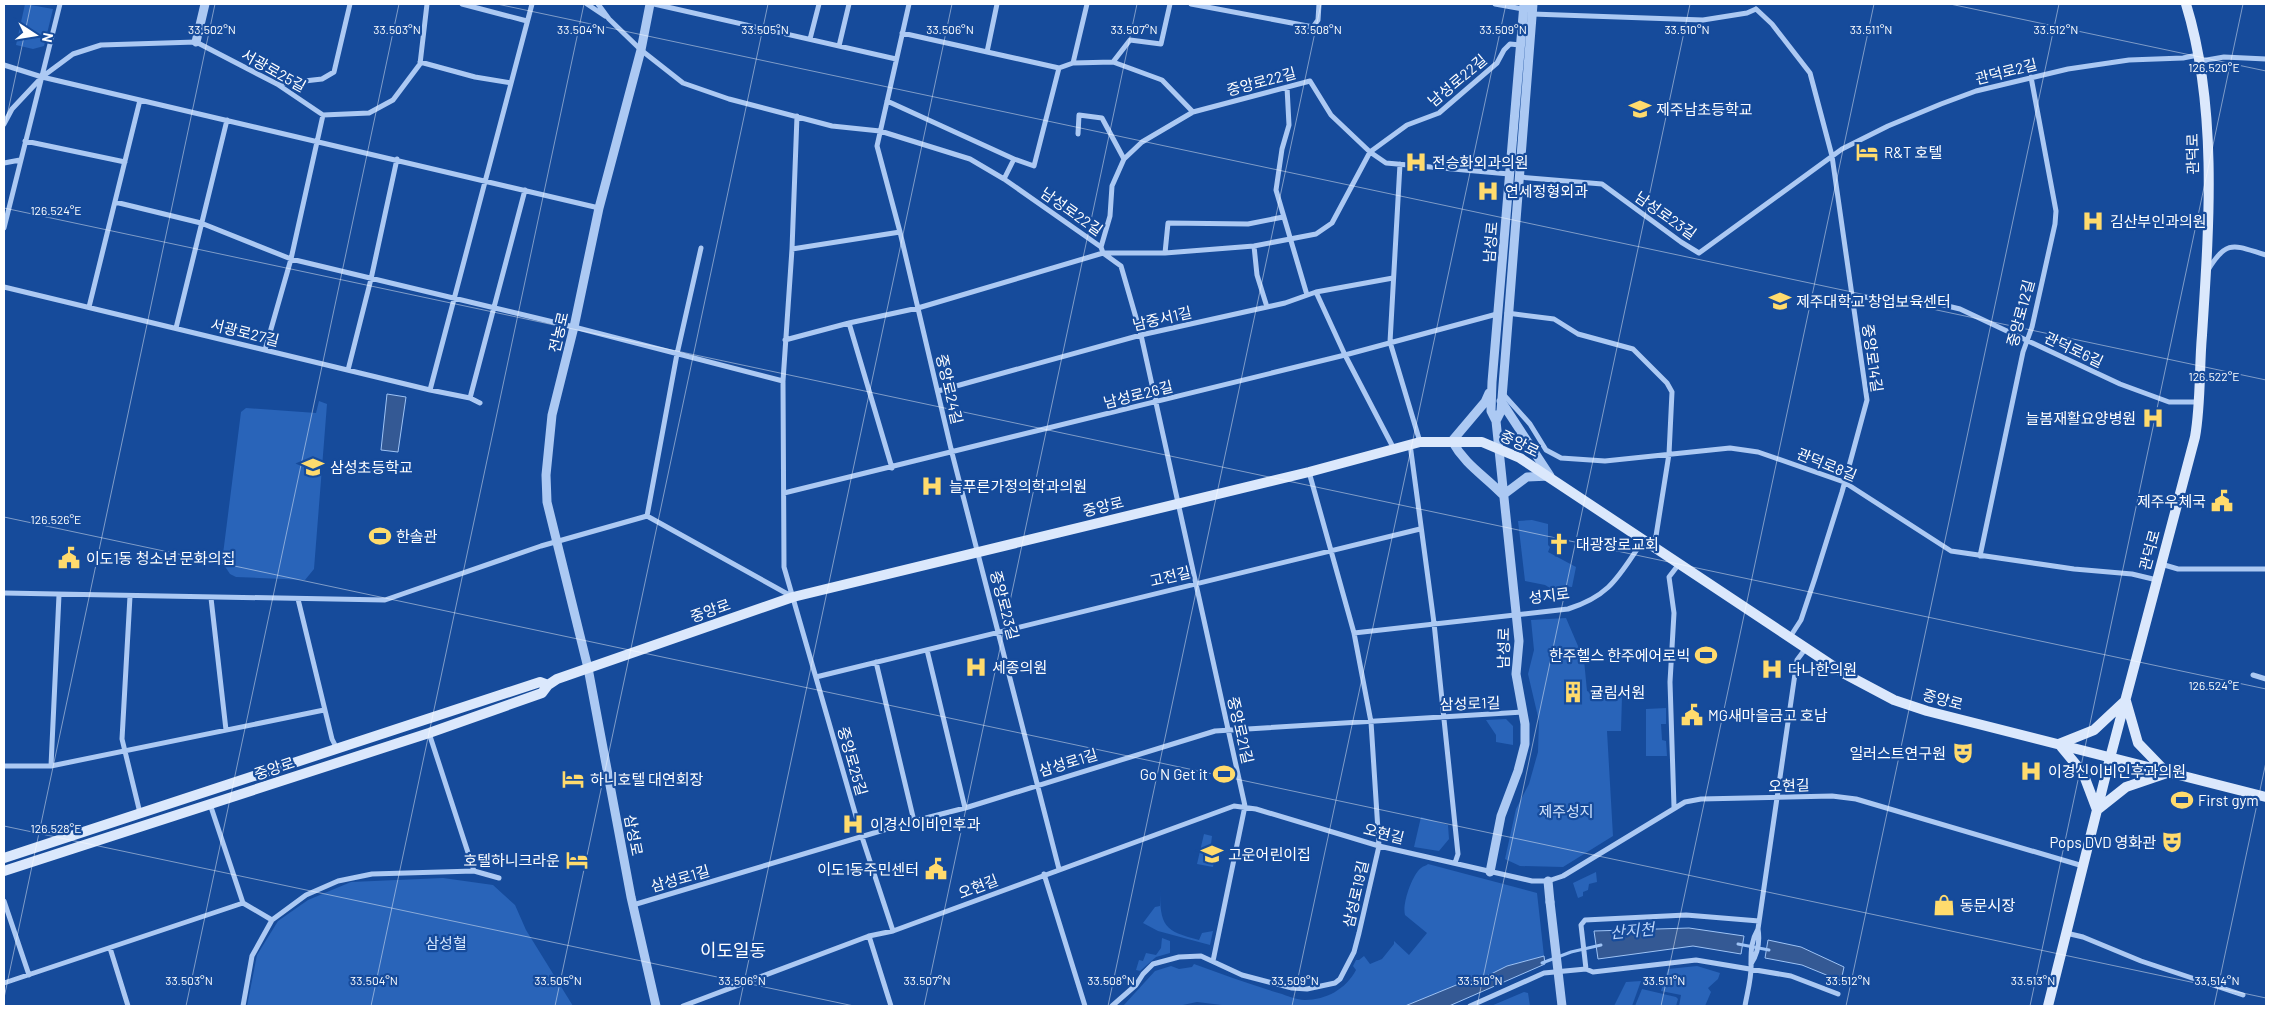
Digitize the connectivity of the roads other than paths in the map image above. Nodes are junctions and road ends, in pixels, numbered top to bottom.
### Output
1 (60, 4) edge
2 (205, 4) edge
3 (350, 4) edge
4 (427, 4) edge
5 (462, 4) edge
6 (532, 4) edge
7 (587, 4) edge
8 (598, 4) edge
9 (650, 4) edge
10 (654, 4) edge
11 (819, 4) edge
12 (849, 4) edge
13 (909, 4) edge
14 (997, 4) edge
15 (1087, 4) edge
16 (1170, 4) edge
17 (1191, 4) edge
18 (1319, 4) edge
19 (1495, 4) edge
20 (1533, 4) edge
21 (2186, 4) edge
22 (1524, 6) edge
23 (1756, 7) edge
24 (1532, 14) junction
25 (608, 19) junction
26 (527, 21) junction
27 (902, 33) junction
28 (810, 40) junction
29 (196, 42) junction
30 (1520, 45) junction
31 (839, 46) junction
32 (641, 50) junction
33 (987, 52) junction
34 (2200, 58) junction
35 (2266, 58) edge
36 (896, 59) junction
37 (420, 62) junction
38 (1113, 62) junction
39 (1074, 63) junction
40 (4, 65) edge
41 (1059, 68) junction
42 (2031, 76) junction
43 (42, 77) junction
44 (511, 83) junction
45 (277, 84) junction
46 (1286, 87) junction
47 (140, 100) junction
48 (887, 101) junction
49 (1193, 112) junction
50 (324, 114) junction
51 (797, 116) junction
52 (227, 120) junction
53 (4, 124) edge
54 (880, 130) junction
55 (1078, 134) dead end
56 (318, 140) junction
57 (25, 141) junction
58 (1370, 152) junction
59 (1832, 156) junction
60 (397, 159) junction
61 (1124, 159) junction
62 (20, 160) junction
63 (1014, 160) junction
64 (125, 162) junction
65 (4, 163) edge
66 (1400, 164) junction
67 (1509, 174) junction
68 (1519, 177) junction
69 (1004, 179) junction
70 (486, 180) junction
71 (525, 190) junction
72 (115, 202) junction
73 (599, 208) junction
74 (1283, 217) junction
75 (201, 223) junction
76 (4, 228) edge
77 (900, 232) junction
78 (1292, 238) junction
79 (1254, 246) junction
80 (701, 248) dead end
81 (792, 249) junction
82 (1102, 250) junction
83 (1166, 253) junction
84 (2266, 255) edge
85 (291, 259) junction
86 (2205, 275) junction
87 (371, 278) junction
88 (1393, 278) junction
89 (4, 286) edge
90 (1316, 292) junction
91 (1307, 295) junction
92 (1852, 297) junction
93 (455, 299) junction
94 (89, 307) junction
95 (1267, 307) junction
96 (918, 308) junction
97 (494, 309) junction
98 (1502, 313) junction
99 (849, 323) junction
100 (574, 327) junction
101 (176, 328) junction
102 (1141, 335) junction
103 (785, 340) junction
104 (2026, 341) junction
105 (1390, 342) junction
106 (264, 350) junction
107 (677, 354) junction
108 (1345, 355) junction
109 (348, 370) junction
110 (783, 381) junction
111 (1492, 382) junction
112 (430, 390) junction
113 (938, 391) junction
114 (1501, 396) junction
115 (470, 398) junction
116 (1156, 402) junction
117 (2200, 402) junction
118 (480, 403) dead end
119 (1496, 421) junction
120 (1452, 441) junction
121 (1415, 443) junction
122 (1498, 448) junction
123 (1394, 449) junction
124 (952, 453) junction
125 (1669, 454) junction
126 (892, 468) junction
127 (1309, 472) junction
128 (1550, 476) junction
129 (1844, 482) junction
130 (784, 493) junction
131 (1503, 495) junction
132 (1180, 503) junction
133 (646, 516) junction
134 (1420, 529) junction
135 (556, 542) junction
136 (1647, 542) junction
137 (1331, 549) junction
138 (978, 552) junction
139 (1980, 556) junction
140 (1679, 563) junction
141 (2161, 564) junction
142 (2266, 569) edge
143 (2157, 580) junction
144 (1197, 582) junction
145 (4, 593) edge
146 (59, 595) junction
147 (130, 596) junction
148 (793, 597) junction
149 (211, 598) junction
150 (298, 599) junction
151 (1516, 613) junction
152 (1434, 623) junction
153 (999, 632) junction
154 (1354, 633) junction
155 (1790, 637) junction
156 (1806, 648) junction
157 (927, 650) junction
158 (876, 662) junction
159 (588, 668) junction
160 (2253, 675) dead end
161 (816, 677) junction
162 (2266, 679) edge
163 (548, 685) junction
164 (2125, 700) junction
165 (324, 710) junction
166 (1523, 712) junction
167 (1442, 717) junction
168 (1371, 722) junction
169 (226, 730) junction
170 (1228, 730) junction
171 (429, 733) junction
172 (2059, 744) junction
173 (337, 749) junction
174 (124, 750) junction
175 (2110, 758) junction
176 (4, 766) edge
177 (51, 766) junction
178 (2167, 773) junction
179 (1036, 786) junction
180 (2266, 797) edge
181 (1776, 798) junction
182 (210, 804) junction
183 (1245, 806) junction
184 (1674, 807) junction
185 (964, 808) junction
186 (2097, 810) junction
187 (141, 814) junction
188 (914, 820) junction
189 (862, 837) junction
190 (1379, 846) junction
191 (4, 858) edge
192 (1455, 863) junction
193 (2083, 866) junction
194 (1059, 869) junction
195 (4, 871) edge
196 (474, 871) junction
197 (1490, 872) junction
198 (1044, 874) junction
199 (499, 878) dead end
200 (1548, 881) junction
201 (4, 901) edge
202 (243, 903) junction
203 (633, 905) junction
204 (272, 920) junction
205 (1759, 921) junction
206 (893, 931) junction
207 (2066, 933) junction
208 (869, 936) junction
209 (110, 948) junction
210 (1213, 962) junction
211 (1751, 966) junction
212 (1586, 969) junction
213 (29, 975) junction
214 (4, 984) edge
215 (1838, 994) dead end
216 (2244, 995) dead end
217 (128, 1006) edge
218 (243, 1006) edge
219 (656, 1006) edge
220 (683, 1006) edge
221 (890, 1006) edge
222 (1085, 1006) edge
223 (1112, 1006) edge
224 (1470, 1006) edge
225 (1562, 1006) edge
226 (1745, 1006) edge
227 (2048, 1006) edge

1 - 43 street
2 - 29 street
3 - 45 street
4 - 37 street
5 - 26 street
6 - 26 street
7 - 25 street
8 - 25 street
9 - 32 street, 전농로
10 - 28 street
11 - 28 street
12 - 31 street
13 - 27 street, 중앙로24길
14 - 33 street
15 - 39 street
16 - 38 street
17 - 18 street
19 - 22 street
20 - 24 street, 남성로
21 - 34 main road, 관덕로
22 - 30 street, 남성로
23 - 24 street
23 - 59 street, 중앙로14길
24 - 68 street, 남성로
25 - 32 street, 남성로22길
26 - 44 street
27 - 33 street
27 - 36 street, 중앙로24길
28 - 31 street
29 - 43 street, 서광로25길
29 - 45 street, 서광로25길
30 - 58 street, 남성로22길
30 - 67 street, 남성로
31 - 36 street
32 - 51 street, 남성로22길
32 - 73 street, 전농로
33 - 41 street
34 - 35 street, 관덕로2길
34 - 42 street, 관덕로2길
34 - 86 main road, 관덕로
36 - 48 street, 중앙로24길
37 - 44 street
37 - 50 street
38 - 39 street
38 - 49 street
39 - 41 street
40 - 43 street
41 - 63 street
42 - 59 street, 관덕로2길
42 - 104 street, 중앙로12길
43 - 47 street
43 - 53 street, 서광로25길
43 - 57 street
44 - 70 street
45 - 50 street, 서광로25길
46 - 49 street, 중앙로22길
46 - 58 street, 중앙로22길
46 - 74 street
47 - 52 street
47 - 64 street
48 - 54 street, 중앙로24길
48 - 63 street
49 - 61 street, 중앙로22길
50 - 56 street
51 - 54 street, 남성로22길
51 - 81 street, 중앙로25길
52 - 56 street
52 - 75 street
54 - 69 street, 남성로22길
54 - 77 street, 중앙로24길
55 - 61 street
56 - 60 street
56 - 85 street
57 - 62 street
57 - 64 street
58 - 66 street, 중앙로22길
58 - 78 street, 남성로22길
59 - 68 street, 남성로23길
59 - 92 street, 중앙로14길
60 - 70 street
60 - 87 street
61 - 82 street, 중앙로22길
62 - 65 street
62 - 76 street
63 - 69 street
64 - 72 street
66 - 67 street, 중앙로22길
66 - 88 street
67 - 98 street, 남성로
68 - 98 street, 남성로
69 - 82 street, 남성로22길
70 - 71 street
70 - 93 street
71 - 73 street
71 - 97 street
72 - 75 street
72 - 94 street
73 - 100 street, 전농로
74 - 78 street
74 - 83 street
75 - 85 street
75 - 101 street
77 - 81 street
77 - 96 street, 중앙로24길
78 - 79 street, 남성로22길
78 - 91 street
79 - 83 street, 남성로22길
79 - 95 street
80 - 107 street
81 - 103 street, 중앙로25길
82 - 83 street, 남성로22길
82 - 96 street
82 - 102 street
84 - 86 street
85 - 87 street
85 - 106 street
86 - 117 main road, 관덕로
87 - 93 street
87 - 109 street
88 - 90 street, 남중서1길
88 - 105 street
89 - 94 street, 서광로27길
90 - 91 street, 남중서1길
90 - 108 street
91 - 95 street, 남중서1길
92 - 104 street, 관덕로6길
92 - 129 street, 중앙로14길
93 - 97 street
93 - 112 street
94 - 101 street, 서광로27길
95 - 102 street, 남중서1길
96 - 99 street
96 - 113 street, 중앙로24길
97 - 100 street
97 - 115 street
98 - 105 street, 남성로26길
98 - 111 street, 남성로
98 - 114 street, 남성로
98 - 125 street
99 - 103 street
99 - 126 street
100 - 107 street
100 - 135 street, 전농로
101 - 106 street, 서광로27길
102 - 113 street, 남중서1길
102 - 116 street
103 - 110 street, 중앙로25길
104 - 117 street, 관덕로6길
104 - 139 street, 중앙로12길
105 - 108 street, 남성로26길
105 - 121 street
106 - 109 street, 서광로27길
107 - 110 street
107 - 133 street
108 - 116 street, 남성로26길
108 - 123 street
109 - 112 street, 서광로27길
110 - 130 street, 중앙로25길
111 - 119 street, 남성로
111 - 120 street
112 - 115 street, 서광로27길
113 - 124 street, 중앙로24길
114 - 119 street, 남성로
114 - 125 street, 관덕로8길
114 - 128 street
115 - 118 street, 서광로27길
116 - 124 street, 남성로26길
116 - 132 street
117 - 141 main road, 관덕로
119 - 122 street, 남성로
120 - 121 main road, 중앙로
120 - 122 main road, 중앙로
120 - 131 street
121 - 123 main road, 중앙로
121 - 134 street
122 - 128 main road, 중앙로
122 - 131 street, 남성로
123 - 127 main road, 중앙로
124 - 126 street, 남성로26길
124 - 138 street, 중앙로24길
125 - 129 street, 관덕로8길
125 - 136 street
126 - 130 street, 남성로26길
127 - 132 main road, 중앙로
127 - 137 street, 삼성로19길
128 - 131 street
128 - 136 main road, 중앙로
129 - 139 street, 관덕로8길
129 - 155 street, 중앙로14길
130 - 148 street, 중앙로25길
131 - 151 street, 남성로
132 - 138 main road, 중앙로
132 - 144 street, 중앙로21길
133 - 135 street
133 - 148 street
134 - 137 street, 고전길
134 - 152 street
135 - 150 street
135 - 159 street, 전농로
136 - 140 main road, 중앙로
136 - 151 street, 성지로
137 - 144 street, 고전길
137 - 154 street, 삼성로19길
138 - 148 main road, 중앙로
138 - 153 street, 중앙로23길
139 - 143 street, 관덕로8길
140 - 155 main road, 중앙로
140 - 184 street
141 - 142 street
141 - 143 main road, 관덕로
143 - 164 main road, 관덕로
144 - 153 street, 고전길
144 - 170 street, 중앙로21길
145 - 146 street
146 - 147 street
146 - 177 street
147 - 149 street
147 - 174 street
148 - 159 main road, 중앙로
148 - 161 street, 중앙로25길
149 - 150 street
149 - 169 street
150 - 165 street
151 - 152 street, 성지로
151 - 166 street, 남성로
152 - 154 street, 성지로
152 - 167 street
153 - 157 street, 고전길
153 - 179 street, 중앙로23길
154 - 168 street, 삼성로19길
155 - 156 main road, 중앙로
156 - 172 main road, 중앙로
156 - 181 street
157 - 158 street, 고전길
157 - 185 street
158 - 161 street, 고전길
158 - 188 street
159 - 163 main road, 중앙로
159 - 203 street, 삼성로
160 - 162 street
161 - 189 street, 중앙로25길
163 - 171 main road, 중앙로
163 - 173 main road, 중앙로
164 - 172 main road
164 - 175 main road, 관덕로
164 - 178 main road
165 - 169 street
165 - 173 street
166 - 167 street, 삼성로1길
166 - 197 street, 남성로
167 - 168 street, 삼성로1길
167 - 192 street
168 - 170 street, 삼성로1길
168 - 190 street, 삼성로19길
169 - 174 street
170 - 179 street, 삼성로1길
170 - 183 street, 중앙로21길
171 - 182 main road, 중앙로
171 - 196 street
172 - 175 main road, 중앙로
172 - 186 main road
173 - 187 main road, 중앙로
174 - 177 street
174 - 187 street
175 - 178 main road, 중앙로
175 - 186 main road, 관덕로
176 - 177 street
178 - 180 main road, 중앙로
178 - 186 main road
179 - 185 street, 삼성로1길
179 - 194 street, 중앙로23길
181 - 184 street, 오현길
181 - 193 street, 오현길
181 - 205 street
182 - 195 main road, 중앙로
182 - 202 street
183 - 190 street, 오현길
183 - 194 street, 오현길
183 - 210 street, 중앙로21길
184 - 200 street, 오현길
185 - 188 street, 삼성로1길
186 - 193 main road, 관덕로
187 - 191 main road, 중앙로
188 - 189 street, 삼성로1길
189 - 203 street, 삼성로1길
189 - 206 street, 중앙로25길
190 - 192 street, 오현길
190 - 210 street, 삼성로19길
192 - 197 street, 오현길
193 - 207 main road, 관덕로
194 - 198 street, 오현길
196 - 199 street
196 - 204 street
197 - 200 street, 오현길
198 - 206 street, 오현길
198 - 222 street
200 - 225 street, bridge
201 - 213 street
202 - 204 street
202 - 209 street
203 - 219 street, 삼성로
204 - 218 street
205 - 211 street
205 - 212 street
206 - 208 street, 오현길
207 - 216 street
207 - 227 main road, 관덕로
208 - 220 street, 오현길
208 - 221 street
209 - 213 street
209 - 217 street
210 - 223 street, 삼성로19길
211 - 212 street
211 - 215 street
211 - 226 street
212 - 224 street
213 - 214 street

